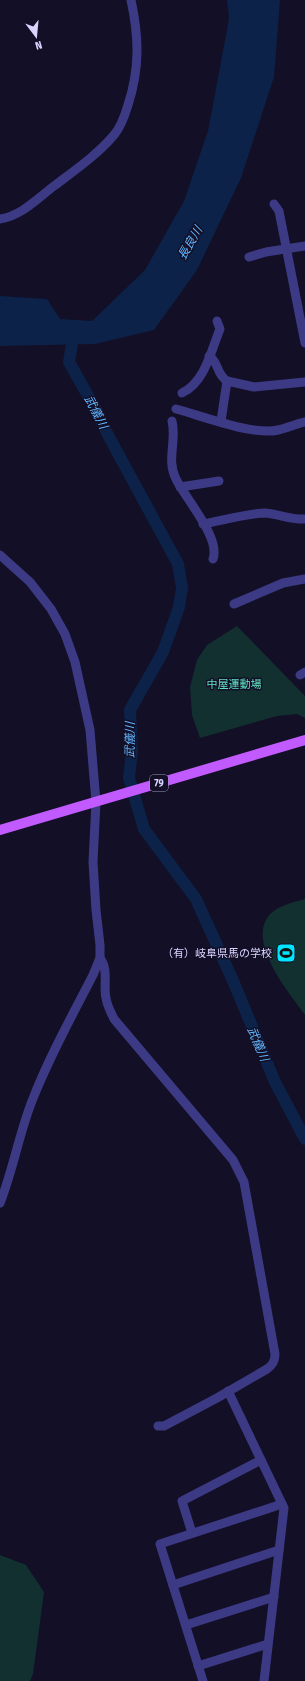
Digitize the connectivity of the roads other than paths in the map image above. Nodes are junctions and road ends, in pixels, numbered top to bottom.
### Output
1 (132, 0) edge
2 (274, 204) dead end
3 (0, 219) edge
4 (305, 246) edge
5 (286, 249) junction
6 (249, 257) dead end
7 (217, 321) dead end
8 (303, 324) edge
9 (305, 343) edge
10 (209, 356) junction
11 (227, 381) junction
12 (305, 382) edge
13 (182, 393) dead end
14 (176, 409) dead end
15 (172, 421) dead end
16 (221, 421) junction
17 (305, 422) edge
18 (219, 481) dead end
19 (180, 487) junction
20 (305, 519) edge
21 (203, 524) junction
22 (0, 555) edge
23 (213, 559) dead end
24 (305, 579) edge
25 (234, 604) dead end
26 (305, 740) edge
27 (100, 800) junction
28 (0, 830) edge
29 (100, 958) junction
30 (0, 1203) edge
31 (228, 1391) junction
32 (158, 1426) dead end
33 (261, 1460) junction
34 (282, 1504) junction
35 (192, 1533) junction
36 (279, 1550) junction
37 (173, 1585) junction
38 (274, 1597) junction
39 (186, 1625) junction
40 (268, 1644) junction
41 (198, 1666) junction
42 (203, 1681) edge
43 (264, 1681) edge

1 - 3 street
2 - 5 street
4 - 5 street
5 - 6 street
5 - 8 street
7 - 10 street
8 - 9 street
10 - 11 street
10 - 13 street
11 - 12 street
11 - 16 street
14 - 16 street
15 - 19 street
16 - 17 street
18 - 19 street
19 - 21 street
20 - 21 street
21 - 23 street
22 - 27 street
24 - 25 street
26 - 27 main road, 79
27 - 28 main road, 79
27 - 29 street
29 - 30 street
29 - 31 street
31 - 32 street
31 - 33 street
33 - 34 street
33 - 35 street
34 - 35 street
34 - 36 street
35 - 37 street
36 - 37 street
36 - 38 street
37 - 39 street
38 - 39 street
38 - 40 street
39 - 41 street
40 - 41 street
40 - 43 street
41 - 42 street

